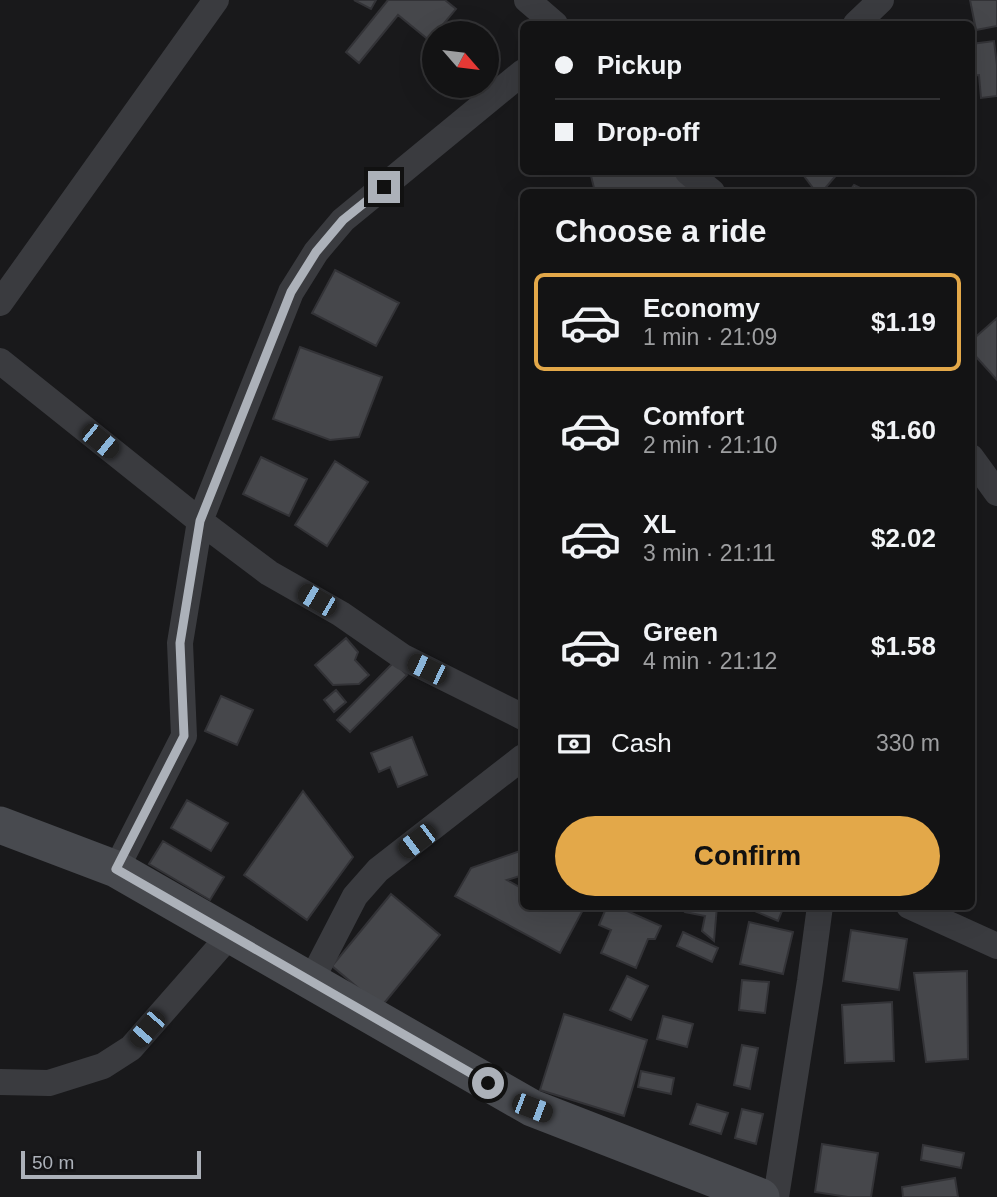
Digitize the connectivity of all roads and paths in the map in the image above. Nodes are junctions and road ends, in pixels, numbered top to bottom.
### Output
1 (216, 0) edge
2 (527, 0) edge
3 (881, 0) edge
4 (552, 21) edge
5 (859, 21) edge
6 (520, 74) edge
7 (694, 175) edge
8 (709, 189) edge
9 (0, 303) edge
10 (0, 361) edge
11 (975, 463) edge
12 (997, 493) edge
13 (200, 521) junction
14 (520, 716) edge
15 (520, 759) edge
16 (0, 825) edge
17 (116, 869) junction
18 (819, 910) edge
19 (918, 910) edge
20 (231, 934) junction
21 (997, 946) edge
22 (312, 981) junction
23 (0, 1082) edge
24 (761, 1197) edge
25 (776, 1197) edge

1 - 9 street
2 - 4 street
3 - 5 street
6 - 13 street
7 - 8 street
10 - 13 street
11 - 12 street
13 - 14 street
13 - 17 street
15 - 22 street
16 - 17 main road
17 - 20 main road
18 - 25 street
19 - 21 street
20 - 22 main road
20 - 23 street
22 - 24 main road

